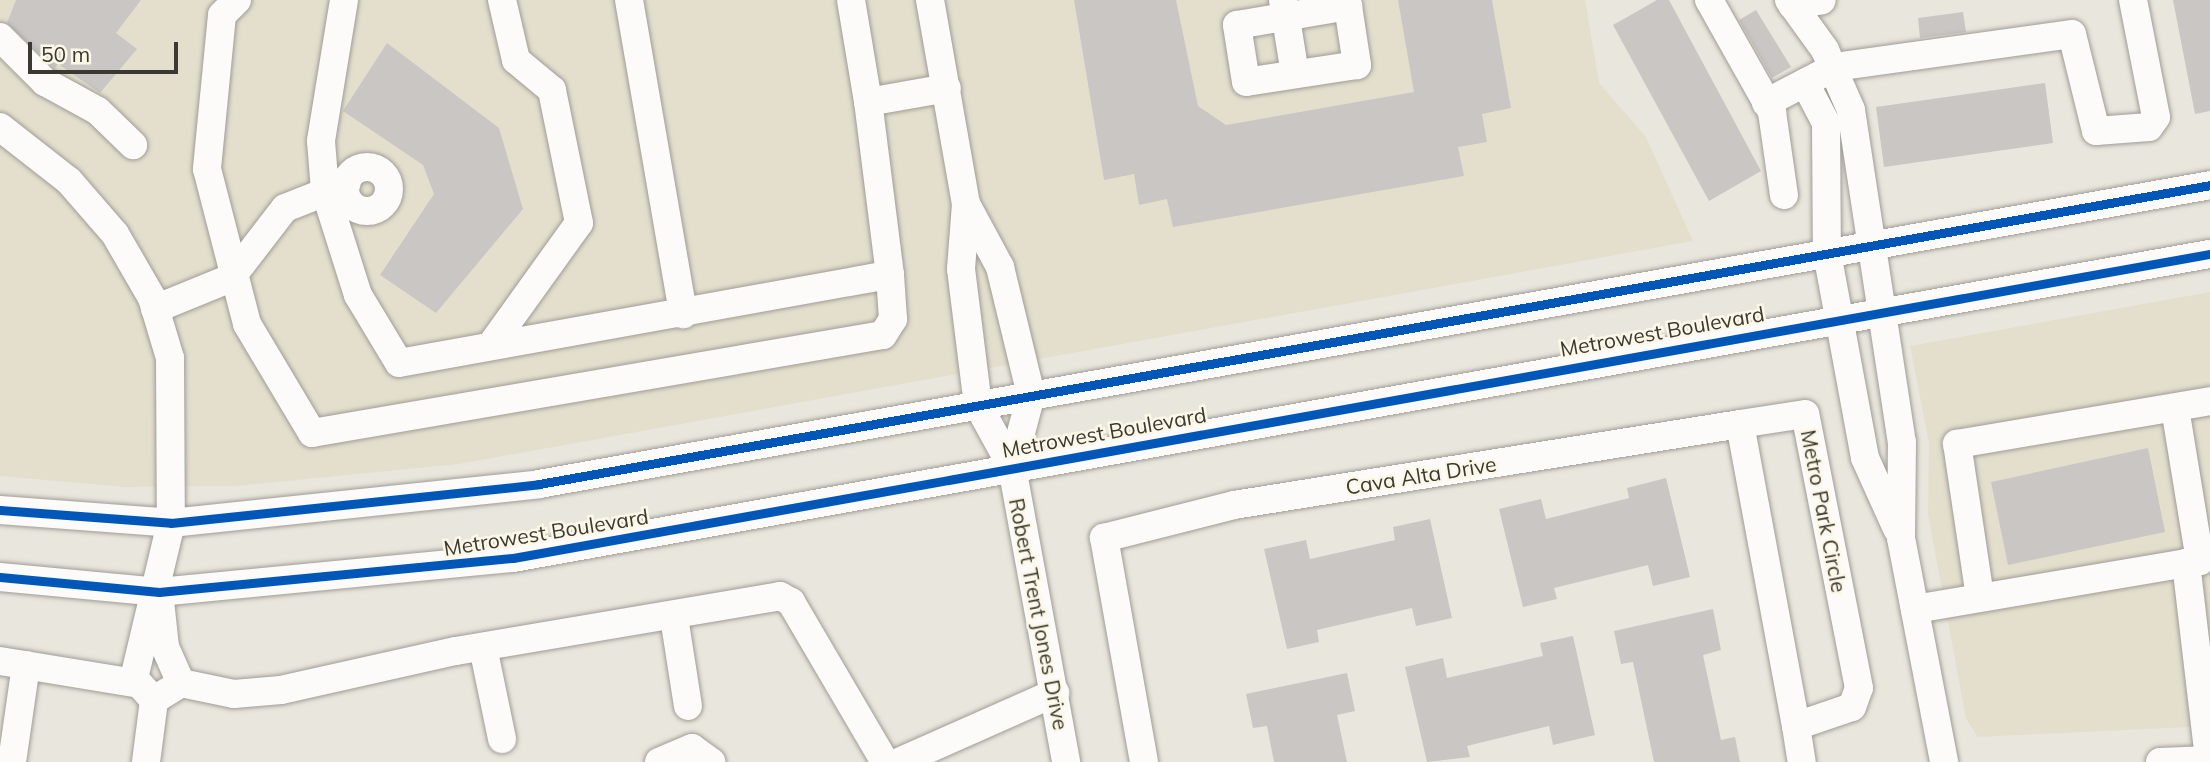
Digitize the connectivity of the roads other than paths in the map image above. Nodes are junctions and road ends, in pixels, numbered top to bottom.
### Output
1 (237, 0) edge
2 (344, 0) edge
3 (502, 0) edge
4 (629, 0) edge
5 (851, 0) edge
6 (930, 0) edge
7 (1709, 0) edge
8 (1822, 0) edge
9 (2133, 0) edge
10 (1791, 3) edge
11 (1284, 8) edge
12 (0, 37) edge
13 (1835, 67) junction
14 (1295, 74) junction
15 (1805, 83) junction
16 (947, 88) junction
17 (868, 102) junction
18 (1766, 103) junction
19 (0, 127) edge
20 (133, 145) dead end
21 (2210, 185) edge
22 (336, 188) junction
23 (1784, 195) dead end
24 (967, 204) junction
25 (1868, 246) junction
26 (1827, 253) junction
27 (2210, 254) edge
28 (890, 275) junction
29 (231, 278) junction
30 (155, 309) junction
31 (1880, 309) junction
32 (683, 314) junction
33 (1839, 316) junction
34 (492, 344) junction
35 (1031, 395) junction
36 (2210, 401) edge
37 (978, 405) junction
38 (2175, 408) junction
39 (1741, 424) junction
40 (1012, 467) junction
41 (0, 510) edge
42 (172, 523) junction
43 (1901, 538) junction
44 (2202, 562) edge
45 (0, 577) edge
46 (159, 592) junction
47 (1980, 597) junction
48 (1915, 609) junction
49 (674, 617) junction
50 (483, 647) junction
51 (13, 663) edge
52 (2207, 681) edge
53 (181, 683) junction
54 (144, 692) junction
55 (1055, 693) junction
56 (688, 706) dead end
57 (1796, 726) junction
58 (502, 739) dead end
59 (2209, 760) edge
60 (12, 762) edge
61 (146, 762) edge
62 (659, 762) edge
63 (711, 762) edge
64 (885, 762) edge
65 (899, 762) edge
66 (1066, 762) edge
67 (1144, 762) edge
68 (1802, 762) edge
69 (1944, 762) edge
70 (2160, 762) edge

1 - 29 street
2 - 22 street
3 - 34 street
4 - 32 street
5 - 17 street
6 - 16 street
7 - 18 street
8 - 10 street
9 - 13 street
10 - 13 street
11 - 14 street
11 - 14 street
11 - 14 street
12 - 20 street
13 - 15 street
13 - 25 street
15 - 18 street
15 - 26 street
16 - 17 street
16 - 24 street
17 - 28 street
18 - 23 street
19 - 30 street
21 - 25 street
22 - 29 street
22 - 34 street
24 - 35 street
24 - 37 street
25 - 26 street
25 - 31 street
26 - 33 street
26 - 35 street
27 - 31 street, Metrowest Boulevard
28 - 29 street
28 - 32 street
29 - 30 street
30 - 42 street
31 - 33 street, Metrowest Boulevard
31 - 43 street
32 - 34 street
33 - 40 street, Metrowest Boulevard
33 - 43 street
35 - 37 street
35 - 40 street, Robert Trent Jones Drive
36 - 38 street
37 - 40 street, Robert Trent Jones Drive
37 - 42 street
38 - 44 street
38 - 47 street
39 - 57 street
39 - 57 street, Metro Park Circle
39 - 67 street, Cava Alta Drive
40 - 46 street, Metrowest Boulevard
40 - 55 street, Robert Trent Jones Drive
41 - 42 street
42 - 46 street
43 - 48 street
44 - 47 street
44 - 52 street
45 - 46 street, Metrowest Boulevard
46 - 53 street
46 - 54 street
47 - 48 street
48 - 69 street
49 - 50 street
49 - 56 street
49 - 64 street
50 - 53 street
50 - 58 street
51 - 54 street
51 - 60 street
52 - 59 street
53 - 54 street
54 - 61 street
55 - 65 street
55 - 66 street, Robert Trent Jones Drive
57 - 68 street
59 - 70 street
62 - 63 street

